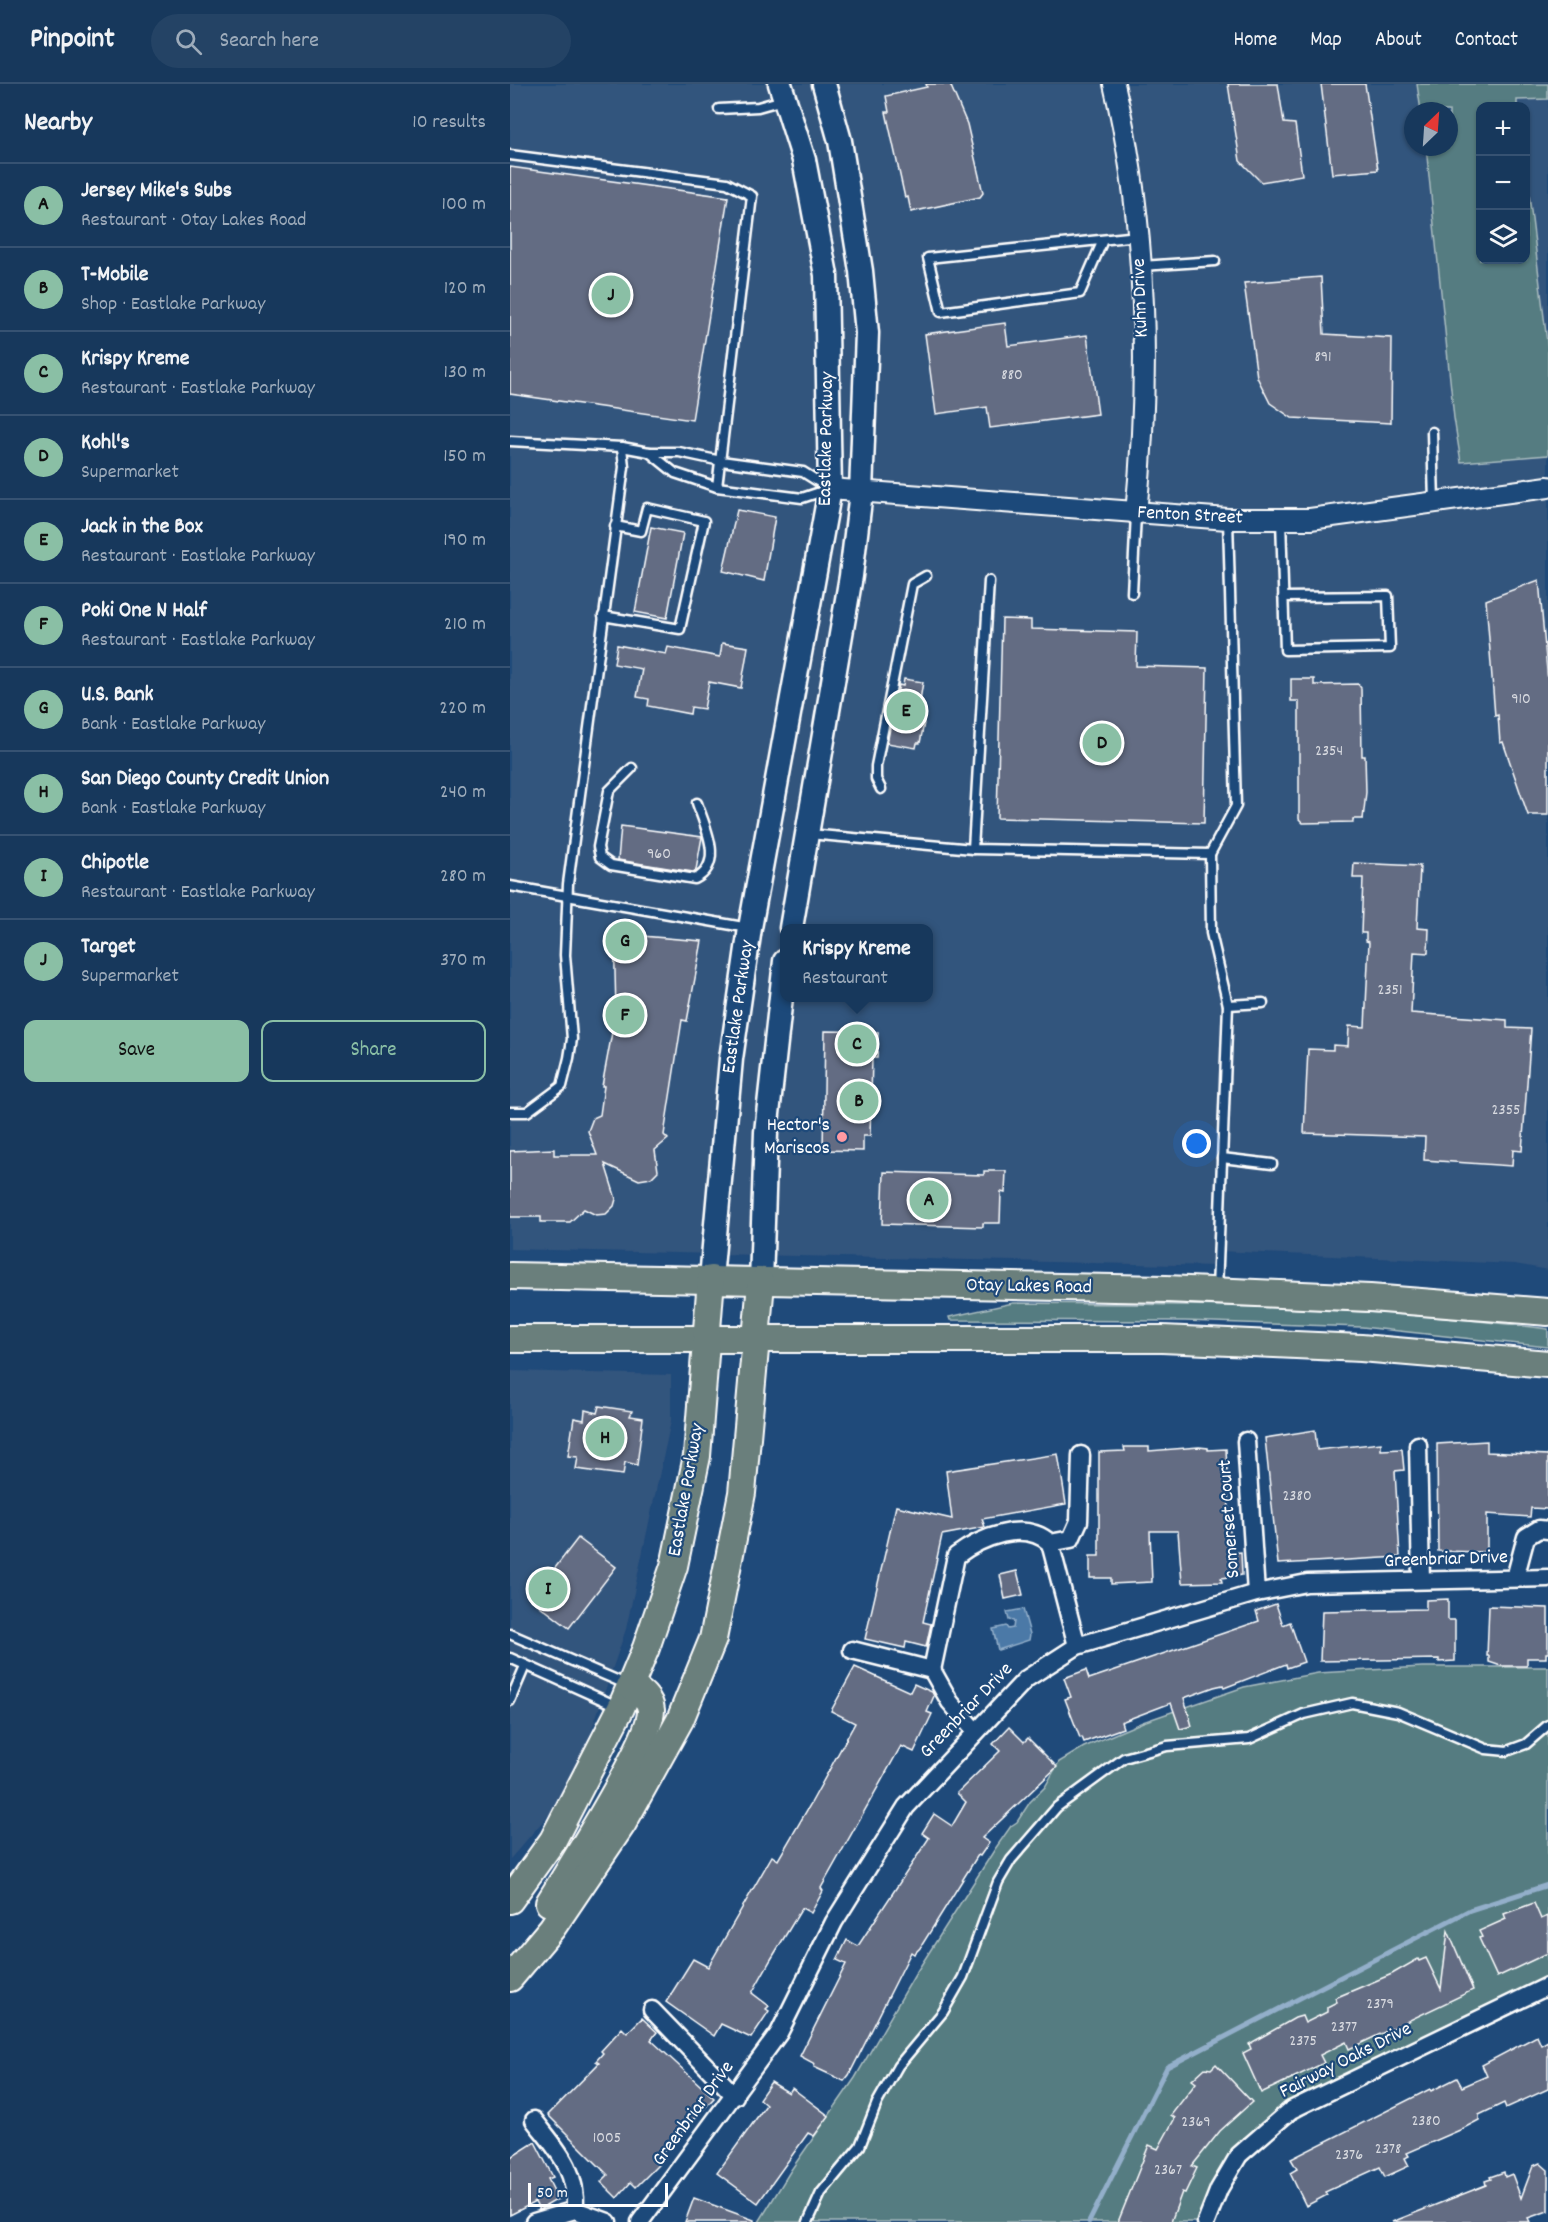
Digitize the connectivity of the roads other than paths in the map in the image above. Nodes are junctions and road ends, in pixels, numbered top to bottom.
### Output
1 (824, 84) edge
2 (1114, 84) edge
3 (783, 92) edge
4 (719, 109) dead end
5 (510, 155) edge
6 (1138, 236) junction
7 (1103, 240) junction
8 (1215, 261) dead end
9 (1142, 266) junction
10 (1432, 432) dead end
11 (510, 441) edge
12 (622, 447) junction
13 (650, 452) junction
14 (721, 461) junction
15 (1548, 486) edge
16 (717, 487) junction
17 (830, 489) junction
18 (861, 492) junction
19 (1434, 502) junction
20 (1136, 514) junction
21 (1228, 519) junction
22 (1281, 519) junction
23 (615, 526) junction
24 (926, 576) dead end
25 (989, 581) dead end
26 (1132, 593) dead end
27 (1283, 597) junction
28 (603, 616) junction
29 (632, 768) dead end
30 (881, 789) dead end
31 (696, 803) dead end
32 (807, 834) junction
33 (973, 849) junction
34 (1210, 854) junction
35 (510, 886) edge
36 (567, 897) junction
37 (792, 924) edge
38 (750, 928) junction
39 (780, 1002) edge
40 (1263, 1003) dead end
41 (1228, 1005) junction
42 (510, 1112) edge
43 (1222, 1158) junction
44 (1272, 1164) dead end
45 (510, 1276) edge
46 (711, 1279) junction
47 (761, 1283) junction
48 (1216, 1291) junction
49 (1548, 1312) edge
50 (510, 1339) edge
51 (757, 1339) junction
52 (707, 1341) junction
53 (1548, 1364) edge
54 (1246, 1442) dead end
55 (1418, 1445) dead end
56 (1081, 1455) dead end
57 (1548, 1530) edge
58 (1050, 1543) junction
59 (1515, 1578) junction
60 (1548, 1578) edge
61 (1421, 1580) junction
62 (1256, 1593) junction
63 (510, 1634) edge
64 (1077, 1646) junction
65 (852, 1650) dead end
66 (510, 1658) edge
67 (525, 1666) junction
68 (932, 1670) junction
69 (626, 1697) junction
70 (510, 1701) edge
71 (1548, 1725) edge
72 (975, 1731) junction
73 (510, 1900) edge
74 (533, 1948) junction
75 (510, 1978) edge
76 (1548, 1986) edge
77 (652, 2010) dead end
78 (735, 2096) junction
79 (534, 2121) dead end
80 (575, 2210) junction
81 (534, 2222) edge
82 (608, 2222) edge
83 (640, 2222) edge
84 (808, 2222) edge
85 (1206, 2222) edge

1 - 18 main road, Eastlake Parkway
2 - 6 street, Kuhn Drive
3 - 4 lane
3 - 17 main road, Eastlake Parkway
5 - 14 lane
6 - 7 lane
6 - 9 street, Kuhn Drive
7 - 7 lane
8 - 9 lane
9 - 20 street, Kuhn Drive
10 - 19 lane
11 - 12 lane
12 - 13 lane
12 - 23 lane
13 - 14 lane
13 - 16 lane
14 - 16 lane
14 - 17 lane
15 - 19 street, Fenton Street
16 - 17 lane
17 - 18 street, Fenton Street
17 - 38 main road, Eastlake Parkway
18 - 20 street, Fenton Street
18 - 32 main road, Eastlake Parkway
19 - 22 street, Fenton Street
20 - 21 street, Fenton Street
20 - 26 lane
21 - 22 street, Fenton Street
21 - 34 lane
22 - 27 lane
23 - 28 lane
23 - 28 lane
24 - 30 lane
25 - 33 lane
27 - 27 lane
28 - 36 lane
29 - 31 lane
32 - 33 lane
32 - 37 main road, Eastlake Parkway
33 - 34 lane
34 - 41 lane
35 - 36 lane
36 - 38 lane
36 - 42 lane
38 - 46 main road, Eastlake Parkway
39 - 47 main road, Eastlake Parkway
40 - 41 lane
41 - 43 lane
43 - 44 lane
43 - 48 lane
45 - 46 main road, Otay Lakes Road
46 - 47 main road, Otay Lakes Road
46 - 52 main road, Eastlake Parkway
47 - 48 main road, Otay Lakes Road
47 - 51 main road, Eastlake Parkway
48 - 49 main road, Otay Lakes Road
50 - 52 main road
51 - 52 main road
51 - 53 main road
51 - 74 main road, Eastlake Parkway
52 - 69 main road, Eastlake Parkway
54 - 62 street, Somerset Court
55 - 61 street
56 - 58 street
57 - 59 street
58 - 64 street
58 - 68 street
59 - 60 street, Greenbriar Drive
59 - 61 street, Greenbriar Drive
61 - 62 street, Greenbriar Drive
62 - 64 street, Greenbriar Drive
63 - 69 lane
64 - 72 street, Greenbriar Drive
65 - 68 street
66 - 67 lane
67 - 69 lane
67 - 70 lane
68 - 72 street
69 - 73 main road, Eastlake Parkway
69 - 74 main road
71 - 84 lane
72 - 78 street, Greenbriar Drive
74 - 75 main road, Eastlake Parkway
76 - 85 street, Fairway Oaks Drive
77 - 78 street
78 - 83 street, Greenbriar Drive
79 - 80 street
80 - 81 street
80 - 82 street

